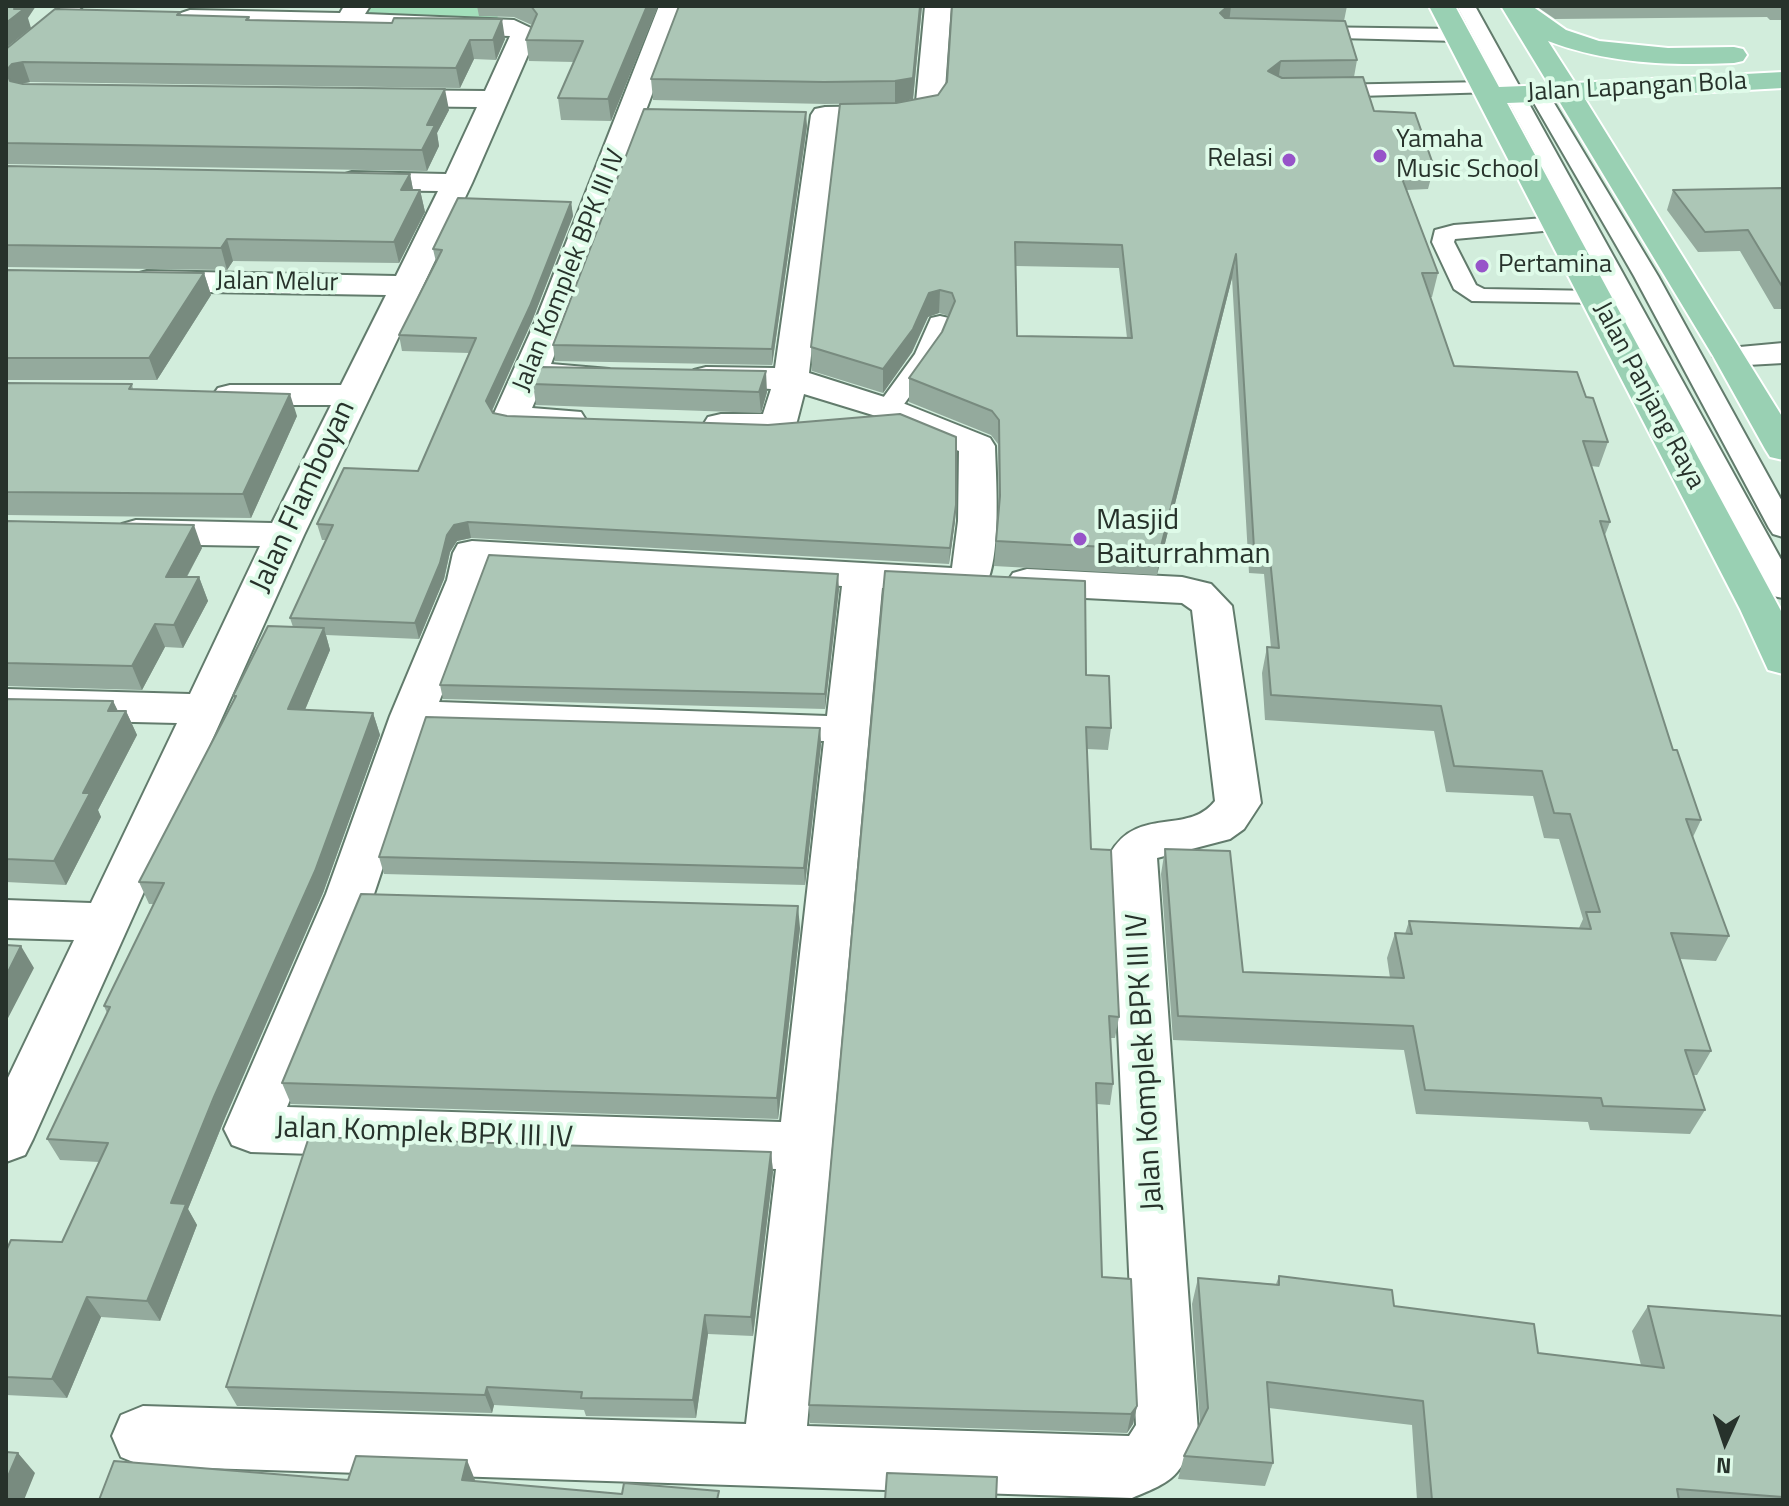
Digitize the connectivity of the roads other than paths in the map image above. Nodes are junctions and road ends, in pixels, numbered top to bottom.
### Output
1 (74, 6) edge
2 (672, 6) edge
3 (938, 6) edge
4 (1442, 6) edge
5 (1466, 6) edge
6 (1490, 6) edge
7 (1515, 6) edge
8 (534, 11) edge
9 (352, 13) edge
10 (163, 17) edge
11 (495, 27) junction
12 (1293, 33) edge
13 (1458, 35) junction
14 (1756, 54) dead end
15 (6, 62) edge
16 (1783, 80) edge
17 (1702, 84) junction
18 (1310, 91) edge
19 (366, 98) edge
20 (493, 99) junction
21 (1522, 101) junction
22 (1596, 137) junction
23 (317, 180) edge
24 (457, 183) junction
25 (1557, 224) junction
26 (118, 281) edge
27 (405, 286) junction
28 (1597, 298) junction
29 (940, 323) edge
30 (1783, 353) edge
31 (1730, 356) junction
32 (531, 374) junction
33 (623, 376) edge
34 (669, 377) edge
35 (791, 379) junction
36 (196, 394) edge
37 (352, 395) junction
38 (899, 413) junction
39 (601, 421) edge
40 (693, 424) edge
41 (802, 424) junction
42 (1783, 449) edge
43 (1783, 528) edge
44 (99, 531) edge
45 (285, 535) junction
46 (863, 575) junction
47 (970, 579) junction
48 (1783, 589) edge
49 (1783, 660) edge
50 (6, 704) edge
51 (206, 709) junction
52 (412, 716) junction
53 (848, 728) junction
54 (780, 906) edge
55 (828, 907) junction
56 (6, 919) edge
57 (105, 922) junction
58 (6, 1139) edge
59 (804, 1146) junction
60 (143, 1436) dead end
61 (774, 1454) junction

1 - 15 lane
2 - 32 street, Jalan Komplek BPK III IV
3 - 35 street
4 - 13 main road, Jalan Panjang Raya
5 - 21 lane
6 - 21 lane
7 - 14 main road, Jalan Lapangan Bola
7 - 21 main road, Jalan Panjang Raya
8 - 11 street
9 - 10 street, Jalan Flamboyan
9 - 11 street, Jalan Flamboyan
11 - 20 street, Jalan Flamboyan
12 - 13 lane
13 - 21 main road, Jalan Panjang Raya
16 - 17 main road, Jalan Lapangan Bola
17 - 21 main road, Jalan Lapangan Bola
17 - 22 main road
18 - 21 lane
19 - 20 street
20 - 24 street, Jalan Flamboyan
21 - 22 main road, Jalan Panjang Raya
21 - 25 main road, Jalan Panjang Raya
21 - 43 lane
21 - 48 lane
22 - 31 main road, Jalan Panjang Raya
23 - 24 street
24 - 27 street, Jalan Flamboyan
25 - 28 main road, Jalan Panjang Raya
25 - 28 lane
26 - 27 street, Jalan Melur
27 - 37 street, Jalan Flamboyan
28 - 49 main road, Jalan Panjang Raya
29 - 38 lane
30 - 31 street
31 - 42 main road, Jalan Panjang Raya
32 - 33 street
32 - 39 street, Jalan Komplek BPK III IV
34 - 35 street
35 - 38 street
35 - 41 street
36 - 37 street
37 - 45 street, Jalan Flamboyan
38 - 41 street
38 - 47 street
40 - 41 street
44 - 45 street
45 - 51 street, Jalan Flamboyan
46 - 47 street, Jalan Komplek BPK III IV
46 - 52 street, Jalan Komplek BPK III IV
46 - 53 street
47 - 61 street, Jalan Komplek BPK III IV
50 - 51 street
51 - 57 street, Jalan Flamboyan
52 - 53 street
52 - 59 street, Jalan Komplek BPK III IV
53 - 55 street
54 - 55 street
55 - 59 street
56 - 57 street
57 - 58 street, Jalan Flamboyan
59 - 61 street
60 - 61 street, Jalan Komplek BPK III IV

